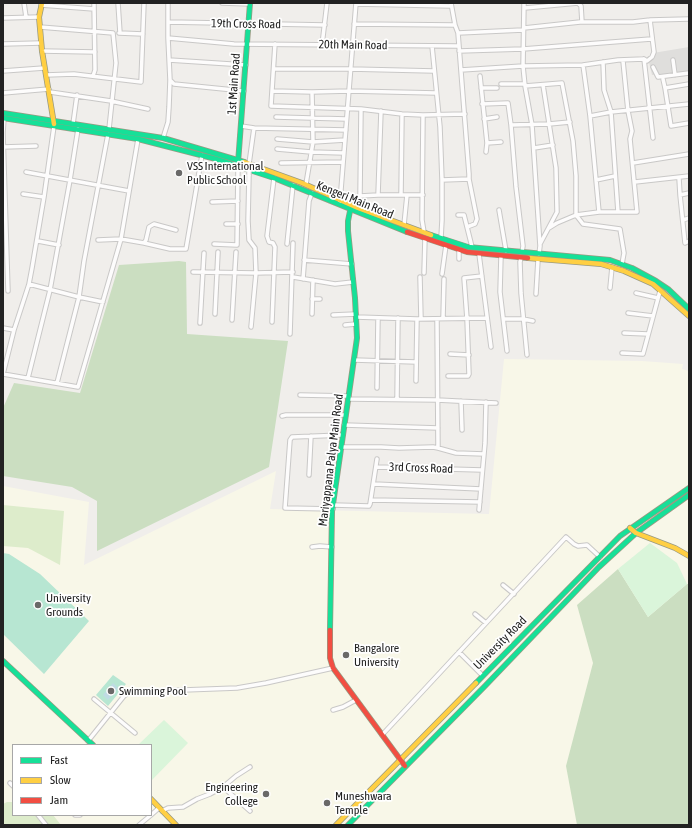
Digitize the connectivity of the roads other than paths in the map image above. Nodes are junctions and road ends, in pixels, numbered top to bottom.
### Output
1 (24, 3) edge
2 (94, 3) edge
3 (118, 3) edge
4 (144, 3) edge
5 (168, 3) edge
6 (222, 3) edge
7 (327, 3) edge
8 (356, 3) edge
9 (524, 3) edge
10 (578, 3) edge
11 (41, 4) edge
12 (250, 4) edge
13 (451, 4) edge
14 (550, 5) edge
15 (525, 8) junction
16 (94, 9) junction
17 (26, 17) junction
18 (39, 17) junction
19 (3, 18) edge
20 (689, 19) edge
21 (650, 20) junction
22 (168, 22) junction
23 (582, 22) junction
24 (248, 24) junction
25 (354, 24) junction
26 (325, 25) junction
27 (455, 25) junction
28 (40, 27) junction
29 (524, 30) junction
30 (94, 32) junction
31 (114, 33) junction
32 (120, 33) junction
33 (458, 33) junction
34 (143, 34) junction
35 (168, 38) junction
36 (651, 39) junction
37 (41, 43) junction
38 (3, 44) edge
39 (247, 44) junction
40 (275, 44) junction
41 (322, 45) junction
42 (352, 46) junction
43 (432, 46) junction
44 (458, 46) junction
45 (523, 49) junction
46 (42, 50) junction
47 (459, 51) junction
48 (95, 52) junction
49 (169, 60) junction
50 (644, 60) junction
51 (673, 60) dead end
52 (623, 61) junction
53 (602, 62) junction
54 (583, 64) junction
55 (246, 65) junction
56 (523, 66) junction
57 (653, 67) dead end
58 (44, 68) junction
59 (350, 68) junction
60 (274, 69) junction
61 (461, 70) junction
62 (3, 71) edge
63 (434, 71) junction
64 (689, 73) edge
65 (46, 75) junction
66 (675, 75) junction
67 (93, 76) junction
68 (480, 76) dead end
69 (114, 78) junction
70 (663, 79) dead end
71 (170, 80) junction
72 (501, 84) dead end
73 (689, 84) edge
74 (525, 85) junction
75 (543, 85) junction
76 (481, 88) junction
77 (497, 88) dead end
78 (665, 88) junction
79 (49, 91) junction
80 (244, 91) junction
81 (272, 91) junction
82 (349, 91) junction
83 (312, 92) junction
84 (3, 93) edge
85 (436, 93) junction
86 (77, 95) junction
87 (111, 101) junction
88 (482, 104) junction
89 (689, 104) edge
90 (668, 106) junction
91 (312, 108) junction
92 (649, 108) junction
93 (148, 109) dead end
94 (347, 109) junction
95 (361, 109) junction
96 (380, 111) junction
97 (628, 111) junction
98 (610, 112) junction
99 (402, 114) junction
100 (465, 114) junction
101 (423, 115) junction
102 (438, 115) junction
103 (3, 116) edge
104 (590, 116) junction
105 (276, 117) dead end
106 (497, 117) dead end
107 (312, 118) junction
108 (346, 119) junction
109 (484, 119) junction
110 (570, 122) junction
111 (54, 123) junction
112 (689, 123) edge
113 (73, 124) junction
114 (549, 124) junction
115 (511, 125) junction
116 (532, 125) junction
117 (241, 126) junction
118 (78, 128) junction
119 (254, 128) junction
120 (313, 128) junction
121 (346, 130) junction
122 (109, 131) junction
123 (163, 138) junction
124 (653, 138) dead end
125 (138, 139) junction
126 (277, 139) dead end
127 (345, 140) junction
128 (313, 142) junction
129 (501, 142) dead end
130 (487, 143) junction
131 (553, 145) junction
132 (36, 146) dead end
133 (3, 147) edge
134 (534, 148) junction
135 (277, 149) dead end
136 (312, 152) junction
137 (486, 152) dead end
138 (344, 153) junction
139 (689, 154) edge
140 (202, 155) junction
141 (238, 161) junction
142 (310, 162) junction
143 (343, 162) junction
144 (281, 163) dead end
145 (633, 163) junction
146 (249, 164) junction
147 (238, 167) junction
148 (26, 172) dead end
149 (48, 176) junction
150 (615, 176) junction
151 (689, 176) edge
152 (274, 178) junction
153 (679, 178) junction
154 (469, 179) junction
155 (70, 180) junction
156 (442, 180) junction
157 (596, 180) junction
158 (635, 182) junction
159 (306, 184) junction
160 (98, 185) junction
161 (293, 185) junction
162 (129, 191) junction
163 (689, 192) edge
164 (312, 193) junction
165 (23, 194) dead end
166 (423, 194) junction
167 (378, 195) junction
168 (402, 195) junction
169 (407, 195) junction
170 (680, 195) junction
171 (360, 196) junction
172 (44, 197) junction
173 (238, 201) junction
174 (212, 202) dead end
175 (340, 203) junction
176 (350, 207) junction
177 (358, 208) junction
178 (499, 210) dead end
179 (599, 212) junction
180 (618, 212) junction
181 (458, 215) dead end
182 (576, 216) junction
183 (689, 218) edge
184 (683, 220) junction
185 (226, 224) dead end
186 (238, 224) junction
187 (404, 225) junction
188 (4, 226) edge
189 (467, 227) junction
190 (548, 228) junction
191 (176, 230) dead end
192 (425, 235) junction
193 (441, 238) junction
194 (121, 239) junction
195 (98, 240) dead end
196 (38, 241) junction
197 (689, 242) edge
198 (144, 243) junction
199 (293, 243) dead end
200 (214, 244) dead end
201 (287, 244) dead end
202 (59, 245) junction
203 (446, 245) junction
204 (540, 246) junction
205 (472, 247) junction
206 (459, 250) junction
207 (506, 251) junction
208 (218, 252) dead end
209 (236, 252) dead end
210 (204, 253) dead end
211 (479, 254) junction
212 (539, 254) junction
213 (522, 255) junction
214 (502, 256) junction
215 (459, 259) dead end
216 (304, 260) junction
217 (538, 260) junction
218 (352, 264) junction
219 (622, 264) junction
220 (612, 267) junction
221 (193, 272) dead end
222 (204, 272) junction
223 (218, 272) junction
224 (274, 272) junction
225 (293, 272) junction
226 (235, 273) junction
227 (256, 273) junction
228 (424, 273) dead end
229 (442, 274) dead end
230 (482, 276) junction
231 (293, 277) junction
232 (420, 277) dead end
233 (303, 279) junction
234 (444, 279) dead end
235 (313, 280) junction
236 (354, 282) junction
237 (29, 284) junction
238 (610, 288) dead end
239 (50, 290) junction
240 (8, 291) dead end
241 (660, 291) junction
242 (636, 293) dead end
243 (536, 294) dead end
244 (78, 297) junction
245 (658, 298) junction
246 (312, 299) junction
247 (320, 299) dead end
248 (102, 302) junction
249 (689, 309) edge
250 (628, 313) dead end
251 (215, 314) dead end
252 (312, 314) dead end
253 (333, 315) dead end
254 (356, 315) junction
255 (652, 316) junction
256 (689, 316) edge
257 (378, 318) junction
258 (398, 318) junction
259 (443, 318) junction
260 (487, 318) junction
261 (419, 319) junction
262 (438, 319) junction
263 (467, 319) junction
264 (504, 319) junction
265 (523, 319) junction
266 (232, 320) dead end
267 (532, 321) dead end
268 (272, 322) dead end
269 (200, 323) dead end
270 (356, 324) junction
271 (345, 325) dead end
272 (252, 327) dead end
273 (3, 328) edge
274 (14, 330) junction
275 (624, 333) dead end
276 (290, 334) dead end
277 (648, 334) junction
278 (491, 347) dead end
279 (507, 351) dead end
280 (622, 353) dead end
281 (450, 354) dead end
282 (469, 355) junction
283 (527, 355) dead end
284 (354, 360) junction
285 (378, 361) junction
286 (397, 361) junction
287 (416, 362) junction
288 (448, 376) dead end
289 (28, 378) junction
290 (416, 381) dead end
291 (57, 383) junction
292 (377, 388) dead end
293 (300, 395) dead end
294 (348, 397) junction
295 (397, 399) junction
296 (437, 400) junction
297 (461, 401) junction
298 (486, 402) junction
299 (496, 403) dead end
300 (346, 415) junction
301 (282, 416) dead end
302 (344, 425) junction
303 (438, 428) junction
304 (462, 430) dead end
305 (343, 435) junction
306 (311, 436) junction
307 (341, 447) junction
308 (438, 448) junction
309 (484, 454) junction
310 (377, 459) dead end
311 (376, 467) junction
312 (482, 470) junction
313 (309, 475) dead end
314 (374, 484) junction
315 (689, 488) edge
316 (481, 489) junction
317 (689, 495) edge
318 (371, 500) junction
319 (480, 502) junction
320 (333, 507) junction
321 (479, 510) dead end
322 (630, 528) junction
323 (636, 533) junction
324 (312, 546) dead end
325 (332, 547) junction
326 (600, 556) junction
327 (689, 556) edge
328 (504, 585) dead end
329 (514, 594) junction
330 (475, 614) dead end
331 (486, 623) junction
332 (459, 652) junction
333 (3, 661) edge
334 (333, 668) junction
335 (482, 675) junction
336 (94, 700) dead end
337 (356, 700) junction
338 (333, 710) dead end
339 (110, 713) junction
340 (135, 733) dead end
341 (382, 734) junction
342 (88, 741) junction
343 (92, 744) edge
344 (400, 759) junction
345 (405, 766) junction
346 (250, 768) dead end
347 (223, 787) junction
348 (152, 800) edge
349 (161, 810) junction
350 (250, 811) dead end
351 (152, 814) edge
352 (40, 816) edge
353 (150, 816) edge
354 (46, 825) edge
355 (139, 825) edge
356 (176, 825) edge
357 (336, 825) edge
358 (348, 825) edge

1 - 17 street
2 - 16 street
3 - 32 street
4 - 34 street
5 - 22 street
6 - 12 street
7 - 26 street
8 - 13 street
8 - 25 street
9 - 15 street
10 - 14 street
10 - 23 street
11 - 16 street
11 - 18 main road
12 - 24 main road, 1st Main Road
13 - 27 street
14 - 15 street
15 - 29 street
16 - 30 street
17 - 18 street
17 - 19 street
18 - 28 main road
20 - 21 street
21 - 23 street
21 - 36 street
22 - 24 street, 19th Cross Road
22 - 35 street
23 - 29 street
24 - 26 street, 19th Cross Road
24 - 39 main road, 1st Main Road
25 - 27 street
25 - 42 street
26 - 41 street
27 - 33 street
28 - 30 street
28 - 37 main road
29 - 33 street
29 - 45 street
30 - 31 street
30 - 48 street
31 - 32 street
31 - 69 street
32 - 34 street
33 - 44 street
34 - 69 street
35 - 39 street, 20th Main Road
35 - 49 street
36 - 45 street
36 - 50 street
37 - 38 street
37 - 46 main road
39 - 40 street, 20th Main Road
39 - 55 main road, 1st Main Road
40 - 41 street, 20th Main Road
40 - 60 street
41 - 42 street, 20th Main Road
42 - 43 street, 20th Main Road
42 - 59 street
43 - 44 street, 20th Main Road
43 - 63 street
44 - 47 street
45 - 47 street
45 - 56 street
46 - 48 street
46 - 58 main road
47 - 61 street
48 - 67 street
49 - 55 street
49 - 71 street
50 - 52 street
50 - 92 street
51 - 66 street
52 - 53 street
52 - 97 street
53 - 54 street
53 - 98 street
54 - 56 street
54 - 104 street
55 - 80 main road, 1st Main Road
56 - 61 street
56 - 74 street
57 - 66 street
58 - 62 street
58 - 65 main road
59 - 60 street
59 - 63 street
59 - 82 street
60 - 81 street
61 - 100 street
63 - 85 street
64 - 66 street
65 - 67 street
65 - 79 main road
67 - 69 street
68 - 76 street
69 - 87 street
70 - 78 street
71 - 80 street
71 - 123 street
72 - 74 street
73 - 78 street
74 - 75 street
74 - 116 street
75 - 110 street
75 - 114 street
76 - 77 street
76 - 88 street
78 - 90 street
79 - 84 street
79 - 86 street
79 - 111 main road
80 - 117 main road, 1st Main Road
81 - 83 street
81 - 91 street
82 - 83 street
82 - 85 street
82 - 94 street
83 - 91 street
85 - 102 street
86 - 87 street
86 - 113 street
87 - 93 street
87 - 122 street
88 - 109 street
88 - 115 street
89 - 90 street
90 - 92 street
90 - 112 street
91 - 94 street
91 - 107 street
92 - 97 street
92 - 124 street
94 - 95 street
94 - 108 street
95 - 96 street
95 - 171 street
96 - 99 street
96 - 167 street
97 - 98 street
97 - 145 street
98 - 104 street
98 - 150 street
99 - 101 street
99 - 168 street
100 - 102 street
100 - 154 street
101 - 102 street
101 - 166 street
102 - 156 street
103 - 111 main road, Kengeri Main Road
103 - 133 street
104 - 157 street
105 - 107 street
106 - 109 street
107 - 108 street
107 - 120 street
108 - 121 street
109 - 130 street
110 - 114 street
110 - 182 street
111 - 113 main road, Kengeri Main Road
111 - 118 main road, Kengeri Main Road
111 - 149 street
113 - 122 main road, Kengeri Main Road
114 - 116 street
114 - 131 street
115 - 116 street
115 - 213 street
116 - 134 street
117 - 119 street
117 - 141 main road, 1st Main Road
118 - 122 main road, Kengeri Main Road
118 - 155 street
119 - 120 street
119 - 146 street
120 - 121 street
120 - 128 street
121 - 127 street
122 - 123 main road, Kengeri Main Road
122 - 125 main road, Kengeri Main Road
122 - 160 street
123 - 141 main road, Kengeri Main Road
125 - 140 main road, Kengeri Main Road
125 - 162 street
126 - 128 street
127 - 128 street
127 - 138 street
128 - 136 street
129 - 130 street
130 - 137 street
131 - 134 street
131 - 190 street
132 - 133 street
133 - 188 street
134 - 204 street
135 - 136 street
136 - 138 street
136 - 142 street
138 - 143 street
139 - 145 street
140 - 147 main road, Kengeri Main Road
140 - 198 street
141 - 146 main road, Kengeri Main Road
141 - 147 main road, 1st Main Road
142 - 143 street
142 - 144 street
142 - 159 street
143 - 175 street
145 - 158 street
146 - 159 main road, Kengeri Main Road
146 - 227 street, bridge
147 - 152 main road, Kengeri Main Road
147 - 173 street
148 - 149 street
149 - 155 street
149 - 172 street
150 - 157 street
150 - 180 street
151 - 153 street
152 - 161 main road, Kengeri Main Road
152 - 224 street
153 - 158 street
153 - 170 street
154 - 156 street
154 - 189 street
155 - 160 street
155 - 202 street
156 - 193 street
157 - 179 street
158 - 180 street
159 - 175 main road, Kengeri Main Road
160 - 162 street
160 - 244 street
161 - 164 main road, Kengeri Main Road
161 - 201 street
162 - 194 street
163 - 170 street
164 - 175 main road, Kengeri Main Road
164 - 216 street
165 - 172 street
166 - 169 street
166 - 192 street
167 - 168 street
167 - 171 street
168 - 169 street
169 - 187 street
170 - 184 street
171 - 177 street
172 - 196 street
173 - 174 street
173 - 186 street
175 - 176 main road, Kengeri Main Road
176 - 177 main road, Kengeri Main Road
176 - 192 main road, Kengeri Main Road
176 - 218 main road, Mariyappana Palya Main Road
177 - 187 main road, Kengeri Main Road
178 - 207 street
179 - 180 street
179 - 182 street
181 - 189 street
182 - 190 street
182 - 219 street
183 - 184 street
184 - 197 street
185 - 186 street
186 - 200 street
187 - 192 main road, Kengeri Main Road
188 - 240 street
189 - 205 street
190 - 204 street
191 - 198 street
192 - 193 main road, Kengeri Main Road
192 - 203 main road, Kengeri Main Road
192 - 228 street
193 - 205 main road, Kengeri Main Road
194 - 195 street
194 - 198 street
194 - 248 street
196 - 202 street
196 - 237 street
199 - 225 street
202 - 239 street
203 - 206 main road, Kengeri Main Road
203 - 229 street
204 - 212 street
205 - 207 main road, Kengeri Main Road
206 - 211 main road, Kengeri Main Road
206 - 215 street
207 - 213 main road, Kengeri Main Road
208 - 223 street
209 - 226 street
210 - 222 street
211 - 214 main road, Kengeri Main Road
211 - 230 street
212 - 213 main road, Kengeri Main Road
212 - 219 main road, Kengeri Main Road
213 - 214 main road, Kengeri Main Road
213 - 217 main road, Kengeri Main Road
213 - 265 street
214 - 264 street
216 - 218 street
216 - 233 street
217 - 220 main road, Kengeri Main Road
217 - 243 street
218 - 236 main road, Mariyappana Palya Main Road
219 - 249 main road, Kengeri Main Road
220 - 238 street
220 - 241 main road, Kengeri Main Road
221 - 222 street
222 - 223 street
222 - 269 street
223 - 226 street
223 - 251 street
224 - 225 street
224 - 227 street
224 - 268 street
225 - 231 street
226 - 227 street
226 - 266 street
227 - 272 street
230 - 260 street
230 - 263 street
231 - 233 street
231 - 276 street
232 - 261 street
233 - 235 street
234 - 259 street
235 - 236 street
235 - 246 street
236 - 254 main road, Mariyappana Palya Main Road
237 - 239 street
237 - 274 street
239 - 244 street
239 - 289 street
241 - 245 street
241 - 256 main road, Kengeri Main Road
242 - 245 street
244 - 248 street
244 - 291 street
245 - 255 street
246 - 247 street
246 - 252 street
248 - 291 street
250 - 255 street
253 - 254 street
254 - 257 street
254 - 270 main road, Mariyappana Palya Main Road
255 - 277 street
257 - 258 street
257 - 285 street
258 - 261 street
258 - 286 street
259 - 262 street
259 - 263 street
260 - 263 street
260 - 278 street
261 - 262 street
261 - 287 street
262 - 296 street
263 - 282 street
264 - 265 street
264 - 279 street
265 - 267 street
265 - 283 street
270 - 271 street
270 - 284 main road, Mariyappana Palya Main Road
273 - 274 street
274 - 289 street
275 - 277 street
277 - 280 street
281 - 282 street
282 - 288 street
284 - 285 street
284 - 294 main road, Mariyappana Palya Main Road
285 - 286 street
285 - 292 street
286 - 287 street
286 - 295 street
287 - 290 street
289 - 291 street
293 - 294 street
294 - 295 street
294 - 300 main road, Mariyappana Palya Main Road
295 - 296 street
296 - 297 street
296 - 303 street
297 - 298 street
297 - 304 street
298 - 299 street
298 - 309 street
300 - 301 street
300 - 302 main road, Mariyappana Palya Main Road
302 - 303 street
302 - 305 main road, Mariyappana Palya Main Road
303 - 308 street
305 - 306 street
305 - 307 main road, Mariyappana Palya Main Road
306 - 313 street
306 - 320 street
307 - 308 street
307 - 320 main road, Mariyappana Palya Main Road
308 - 309 street
309 - 312 street
310 - 311 street
311 - 312 street, 3rd Cross Road
311 - 314 street, 3rd Cross Road
312 - 316 street
314 - 316 street
314 - 318 street, 3rd Cross Road
315 - 322 main road, University Road
316 - 319 street
317 - 323 main road, University Road
318 - 319 street
318 - 320 street
319 - 321 street
320 - 325 main road, Mariyappana Palya Main Road
322 - 323 main road
322 - 326 main road, University Road
323 - 327 main road
323 - 345 main road, University Road
324 - 325 street
325 - 334 main road, Mariyappana Palya Main Road
326 - 329 street
326 - 335 main road, University Road
328 - 329 street
329 - 331 street
330 - 331 street
331 - 332 street
332 - 335 street
332 - 341 street
333 - 342 main road
334 - 337 main road, Mariyappana Palya Main Road
334 - 339 street
335 - 344 main road, University Road
336 - 339 street
337 - 338 street
337 - 341 main road, Mariyappana Palya Main Road
339 - 340 street
339 - 342 street
341 - 344 main road, Mariyappana Palya Main Road
342 - 343 main road
344 - 345 main road, Mariyappana Palya Main Road
344 - 357 main road, University Road
345 - 358 main road, University Road
346 - 347 street
347 - 349 street
347 - 350 street
348 - 349 main road
349 - 351 street
349 - 356 main road
352 - 354 street
353 - 355 street

